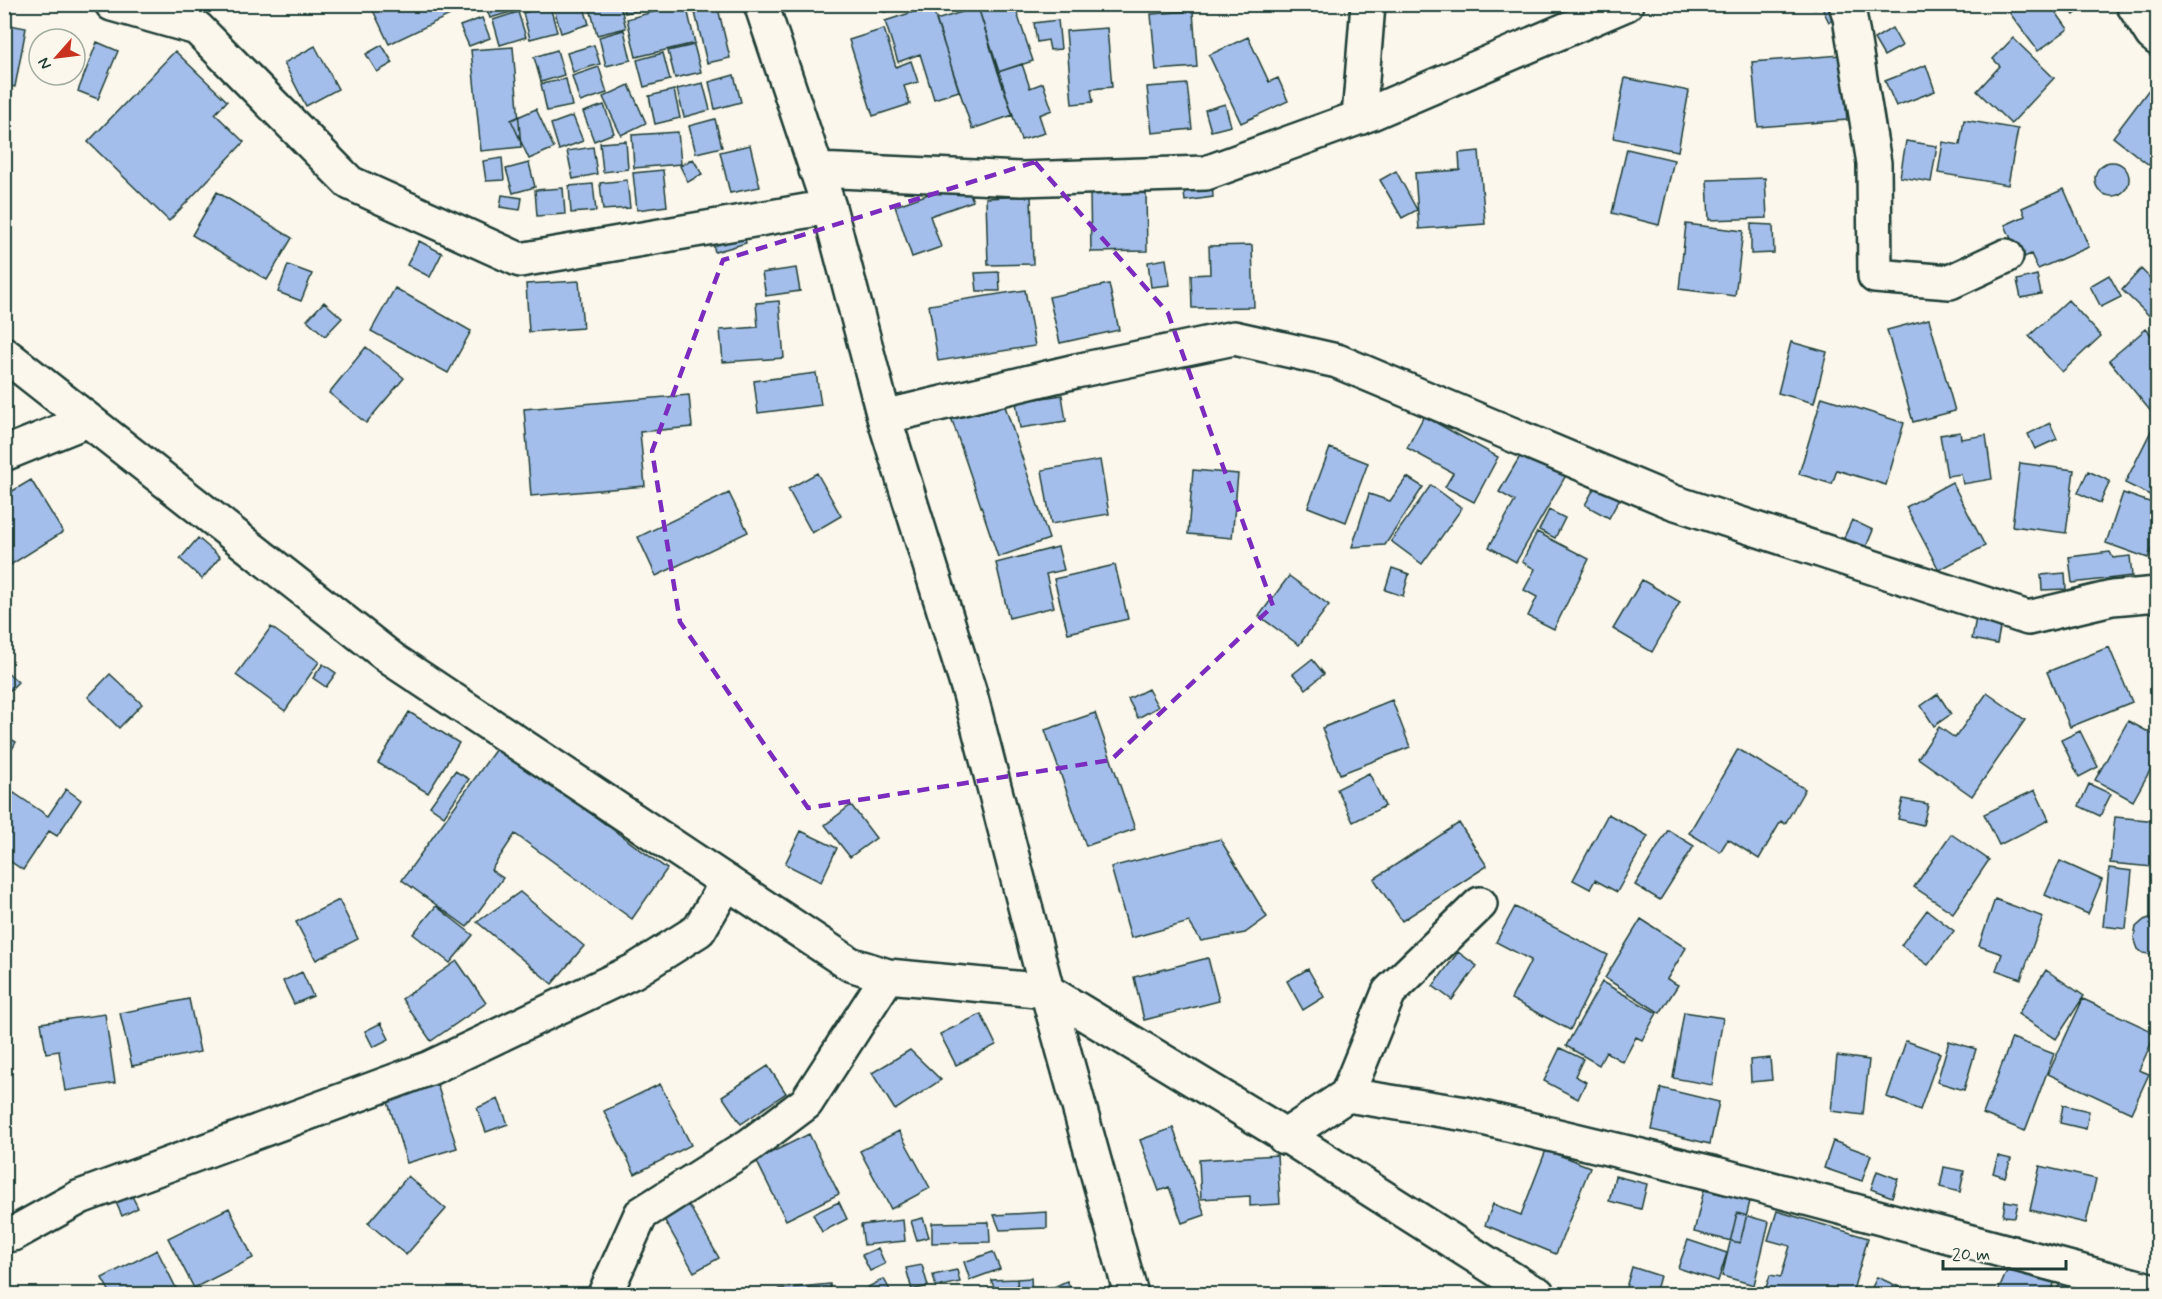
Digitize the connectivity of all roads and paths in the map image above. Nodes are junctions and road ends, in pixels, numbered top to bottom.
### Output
1 (112, 4) edge
2 (762, 4) edge
3 (1368, 4) edge
4 (1626, 4) edge
5 (1846, 4) edge
6 (2133, 4) edge
7 (2157, 39) edge
8 (1359, 118) junction
9 (816, 170) junction
10 (829, 207) junction
11 (2006, 256) dead end
12 (4, 354) edge
13 (884, 417) junction
14 (88, 420) junction
15 (4, 454) edge
16 (2157, 594) edge
17 (727, 882) junction
18 (1480, 904) dead end
19 (888, 976) junction
20 (1047, 991) junction
21 (1347, 1095) junction
22 (1284, 1137) junction
23 (4, 1236) edge
24 (2157, 1292) edge
25 (605, 1294) edge
26 (1131, 1294) edge
27 (1538, 1294) edge

1 - 10 street
2 - 9 street
3 - 8 street
4 - 8 street
5 - 11 street
6 - 7 street
8 - 9 street
9 - 10 street
10 - 13 street
12 - 14 street
13 - 16 street
13 - 20 street
14 - 15 street
14 - 17 street
17 - 19 street
17 - 23 street
18 - 21 street
19 - 20 street
19 - 25 street
20 - 22 street
20 - 26 street
21 - 22 street
21 - 24 street
22 - 27 street

